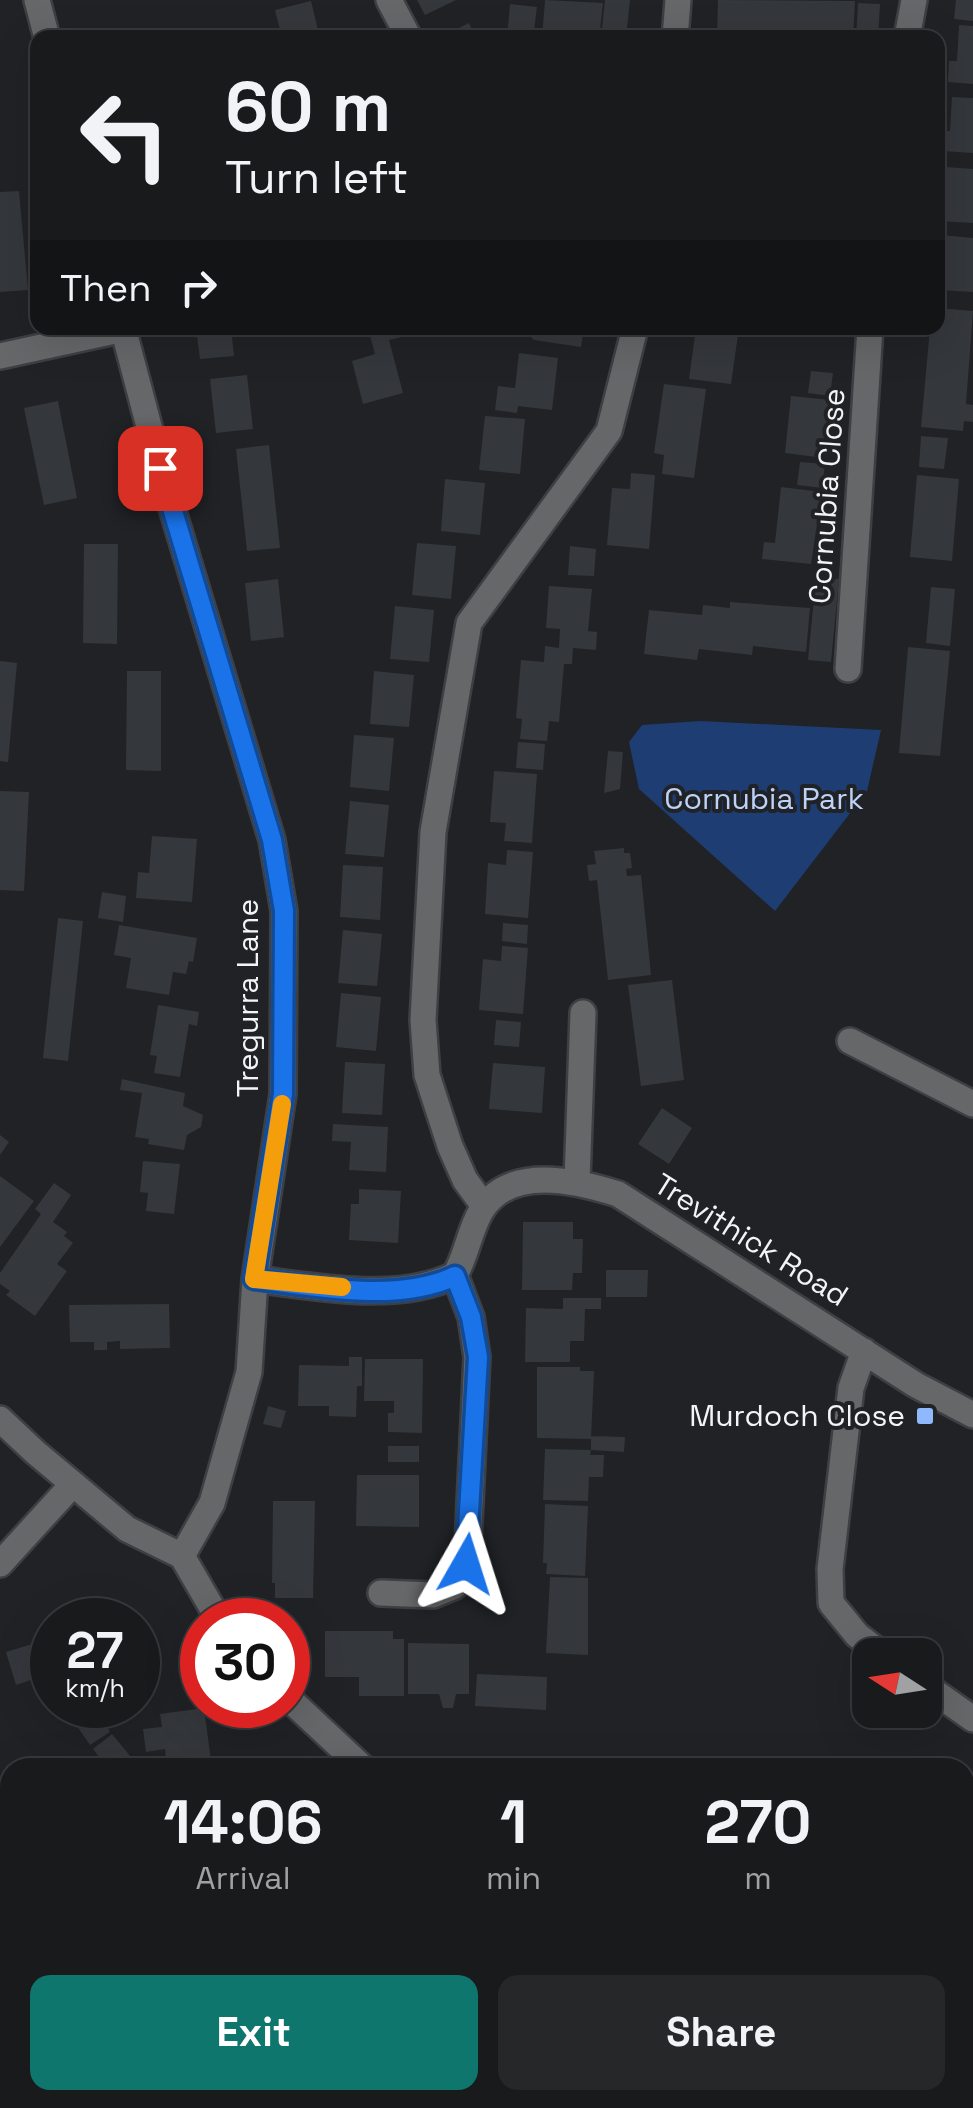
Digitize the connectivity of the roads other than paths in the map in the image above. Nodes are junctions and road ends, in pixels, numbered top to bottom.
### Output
1 (37, 0) edge
2 (390, 0) edge
3 (678, 0) edge
4 (914, 0) edge
5 (45, 30) edge
6 (405, 30) edge
7 (676, 30) edge
8 (908, 30) edge
9 (93, 335) edge
10 (126, 335) edge
11 (633, 335) edge
12 (870, 335) edge
13 (0, 356) edge
14 (848, 669) dead end
15 (583, 1013) dead end
16 (850, 1041) dead end
17 (973, 1104) edge
18 (576, 1181) junction
19 (484, 1206) junction
20 (455, 1276) junction
21 (254, 1279) junction
22 (864, 1350) junction
23 (973, 1415) edge
24 (0, 1418) edge
25 (72, 1484) junction
26 (182, 1556) junction
27 (0, 1564) edge
28 (381, 1594) dead end
29 (206, 1598) edge
30 (863, 1638) edge
31 (942, 1697) edge
32 (310, 1719) edge
33 (973, 1719) edge
34 (352, 1758) edge

1 - 5 street
2 - 6 street
3 - 7 street
4 - 8 street
9 - 13 street
10 - 21 street, Tregurra Lane
11 - 19 street
12 - 14 street, Cornubia Close
15 - 18 street
16 - 17 street
18 - 19 street, Trevithick Road
18 - 22 street, Trevithick Road
19 - 20 street
20 - 21 street
20 - 28 street
21 - 26 street, Tregurra Lane
22 - 23 street, Trevithick Road
22 - 30 street
24 - 25 street
25 - 26 street
25 - 27 street
26 - 29 street
31 - 33 street
32 - 34 street

